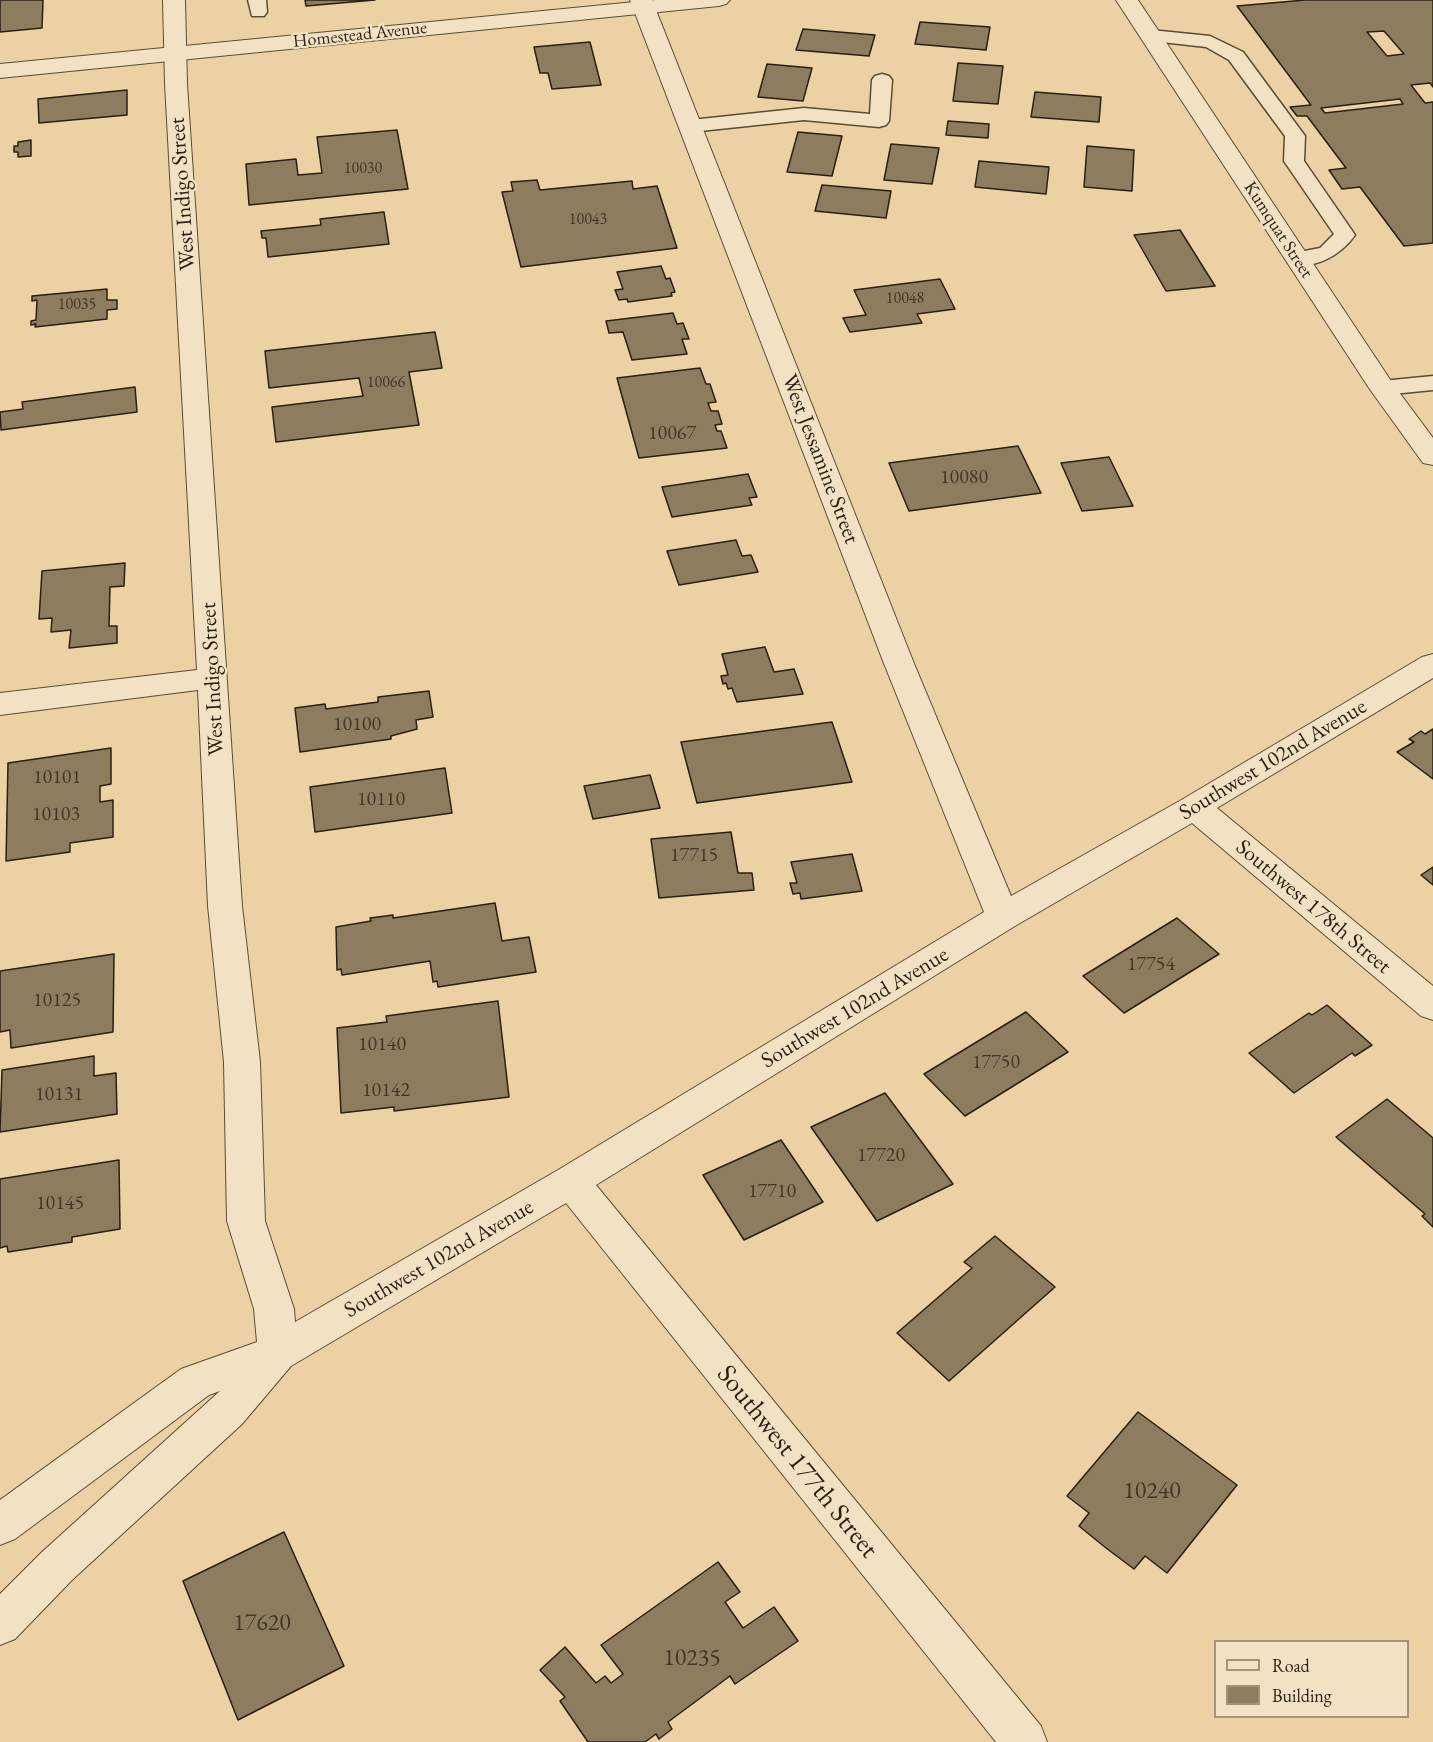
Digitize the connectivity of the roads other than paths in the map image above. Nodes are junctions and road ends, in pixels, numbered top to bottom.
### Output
1 (174, 0) edge
2 (719, 0) edge
3 (1127, 0) edge
4 (643, 3) edge
5 (1150, 36) junction
6 (176, 54) junction
7 (0, 71) edge
8 (882, 80) dead end
9 (691, 126) junction
10 (1297, 259) junction
11 (1433, 383) edge
12 (1382, 388) junction
13 (1433, 457) edge
14 (1433, 664) edge
15 (213, 678) junction
16 (0, 704) edge
17 (1194, 807) junction
18 (1003, 916) junction
19 (1433, 1006) edge
20 (571, 1181) junction
21 (278, 1353) junction
22 (0, 1525) edge
23 (0, 1624) edge
24 (1025, 1742) edge

1 - 6 street, West Indigo Street
2 - 4 street, Homestead Avenue
3 - 5 street, Kumquat Street
4 - 6 street, Homestead Avenue
4 - 9 street, West Jessamine Street
5 - 10 street, Kumquat Street
5 - 10 lane
6 - 7 street, Homestead Avenue
6 - 15 street, West Indigo Street
8 - 9 lane
9 - 18 street, West Jessamine Street
10 - 12 street, Kumquat Street
11 - 12 lane
12 - 13 street, Kumquat Street
14 - 17 street, Southwest 102nd Avenue
15 - 16 street
15 - 21 street, West Indigo Street
17 - 18 street, Southwest 102nd Avenue
17 - 19 street, Southwest 178th Street
18 - 20 street, Southwest 102nd Avenue
20 - 21 street, Southwest 102nd Avenue
20 - 24 street, Southwest 177th Street
21 - 22 street, Southwest 102nd Avenue
21 - 23 street, Southwest 102nd Avenue

